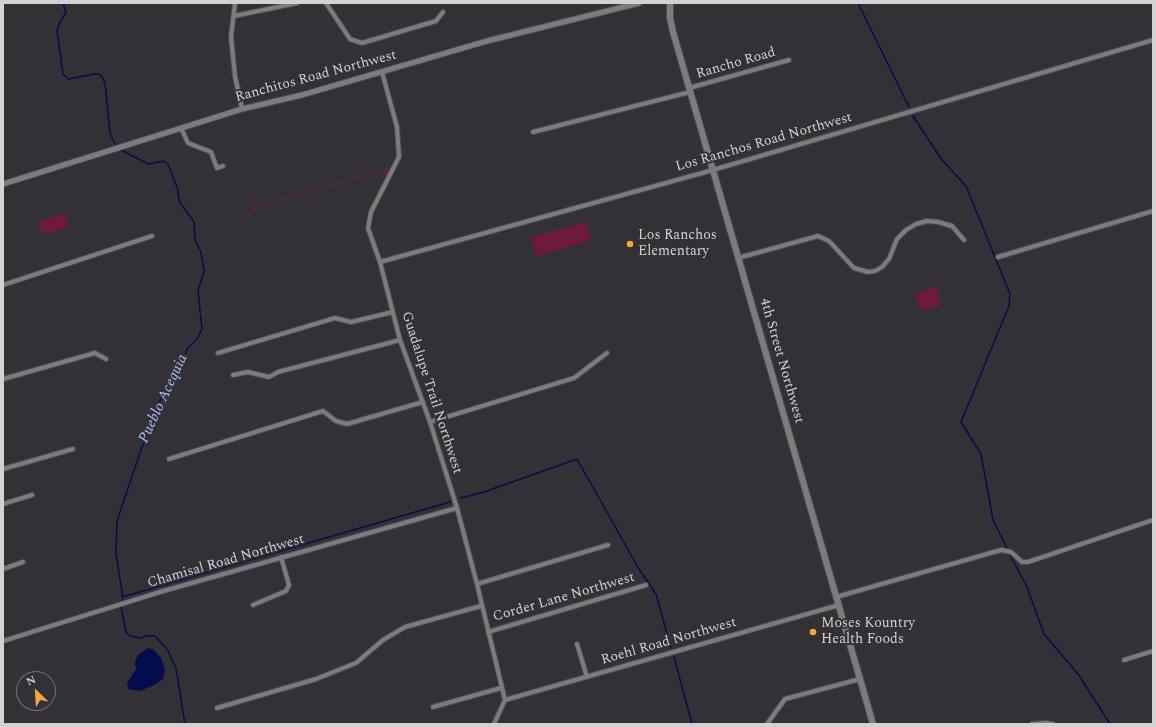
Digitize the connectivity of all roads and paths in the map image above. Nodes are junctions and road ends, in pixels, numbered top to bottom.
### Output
1 (235, 3) edge
2 (297, 3) edge
3 (326, 3) edge
4 (639, 3) edge
5 (670, 3) edge
6 (443, 12) dead end
7 (234, 16) junction
8 (1153, 40) edge
9 (789, 60) dead end
10 (382, 72) junction
11 (690, 90) junction
12 (242, 110) junction
13 (181, 128) junction
14 (533, 132) dead end
15 (223, 166) dead end
16 (713, 170) junction
17 (3, 184) edge
18 (1153, 211) edge
19 (152, 236) dead end
20 (964, 240) dead end
21 (998, 257) dead end
22 (738, 258) junction
23 (380, 262) junction
24 (3, 285) edge
25 (393, 312) junction
26 (400, 340) junction
27 (606, 352) dead end
28 (218, 353) dead end
29 (106, 359) dead end
30 (233, 375) dead end
31 (3, 379) edge
32 (423, 402) junction
33 (430, 422) junction
34 (73, 449) dead end
35 (169, 458) dead end
36 (3, 469) edge
37 (32, 495) dead end
38 (3, 504) edge
39 (457, 508) junction
40 (1153, 520) edge
41 (608, 545) dead end
42 (281, 557) junction
43 (22, 562) dead end
44 (3, 569) edge
45 (477, 584) junction
46 (646, 585) dead end
47 (836, 597) junction
48 (253, 605) dead end
49 (839, 605) junction
50 (481, 606) junction
51 (488, 632) junction
52 (3, 640) edge
53 (577, 644) dead end
54 (1153, 651) edge
55 (1124, 660) dead end
56 (587, 677) junction
57 (860, 679) junction
58 (501, 688) junction
59 (505, 700) junction
60 (433, 707) dead end
61 (217, 708) dead end
62 (494, 724) edge
63 (767, 724) edge
64 (873, 724) edge
65 (1032, 724) edge
66 (1053, 724) edge

1 - 7 street
2 - 7 street
3 - 6 street
4 - 10 street, Ranchitos Road Northwest
5 - 11 main road, 4th Street Northwest
7 - 12 street
8 - 16 street, Los Ranchos Road Northwest
9 - 11 street, Rancho Road
10 - 12 street, Ranchitos Road Northwest
10 - 23 street, Guadalupe Trail Northwest
11 - 14 street, Rancho Road
11 - 16 main road, 4th Street Northwest
12 - 13 street, Ranchitos Road Northwest
13 - 15 street
13 - 17 street, Ranchitos Road Northwest
16 - 22 main road, 4th Street Northwest
16 - 23 street, Los Ranchos Road Northwest
18 - 21 street
19 - 24 street
20 - 22 street
22 - 47 main road, 4th Street Northwest
23 - 25 street, Guadalupe Trail Northwest
25 - 26 street, Guadalupe Trail Northwest
25 - 28 street
26 - 30 street
26 - 32 street, Guadalupe Trail Northwest
27 - 33 street
29 - 31 street
32 - 33 street, Guadalupe Trail Northwest
32 - 35 street
33 - 39 street, Guadalupe Trail Northwest
34 - 36 street
37 - 38 street
39 - 42 street, Chamisal Road Northwest
39 - 45 street, Guadalupe Trail Northwest
40 - 47 street
41 - 45 street
42 - 48 street
42 - 52 street, Chamisal Road Northwest
43 - 44 street
45 - 50 street, Guadalupe Trail Northwest
46 - 51 street, Corder Lane Northwest
47 - 49 main road, 4th Street Northwest
49 - 56 street, Roehl Road Northwest
49 - 57 main road, 4th Street Northwest
50 - 51 street, Guadalupe Trail Northwest
50 - 61 street
51 - 58 street, Guadalupe Trail Northwest
53 - 56 street
54 - 55 street
56 - 59 street, Roehl Road Northwest
57 - 63 street
57 - 64 main road, 4th Street Northwest
58 - 59 street, Guadalupe Trail Northwest
58 - 60 street
59 - 62 street
65 - 66 street

